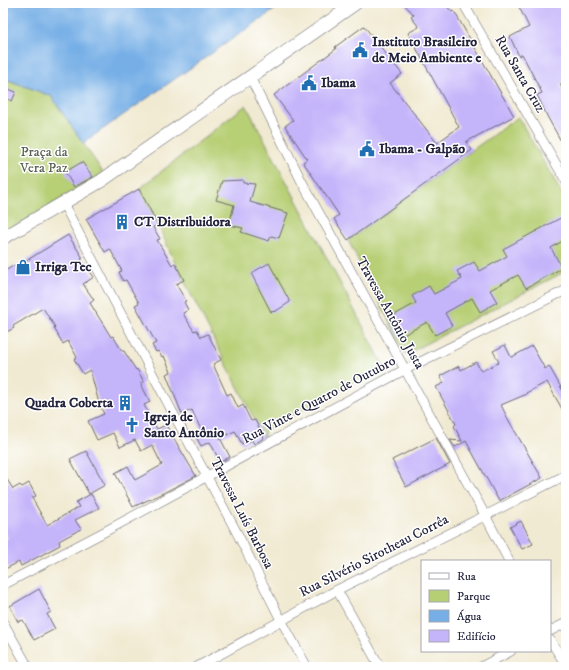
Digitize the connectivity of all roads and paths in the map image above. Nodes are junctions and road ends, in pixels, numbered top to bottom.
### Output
1 (356, 3) edge
2 (463, 3) edge
3 (250, 77) junction
4 (566, 181) edge
5 (62, 203) junction
6 (3, 238) edge
7 (566, 290) edge
8 (404, 370) junction
9 (566, 475) edge
10 (208, 476) junction
11 (485, 515) junction
12 (508, 560) edge
13 (3, 585) edge
14 (337, 590) junction
15 (281, 620) junction
16 (3, 622) edge
17 (566, 623) edge
18 (551, 630) edge
19 (551, 642) edge
20 (510, 652) edge
21 (566, 665) edge
22 (28, 667) edge
23 (197, 667) edge
24 (307, 667) edge
25 (380, 667) edge
26 (481, 667) edge

1 - 3 street
2 - 4 street, Rua Santa Cruz
3 - 5 street
3 - 8 street, Travessa Antônio Justa
5 - 6 street
5 - 10 street, Travessa Luís Barbosa
7 - 8 street, Rua Vinte e Quatro de Outubro
8 - 10 street, Rua Vinte e Quatro de Outubro
8 - 11 street, Travessa Antônio Justa
9 - 11 street, Rua Silvério Sirotheau Corrêa
10 - 13 street, Rua Vinte e Quatro de Outubro
10 - 15 street, Travessa Luís Barbosa
11 - 12 street, Travessa Antônio Justa
11 - 14 street, Rua Silvério Sirotheau Corrêa
14 - 15 street, Rua Silvério Sirotheau Corrêa
14 - 25 street
15 - 23 street, Rua Silvério Sirotheau Corrêa
15 - 24 street, Travessa Luís Barbosa
16 - 22 street
17 - 18 street
19 - 21 street
20 - 26 street

